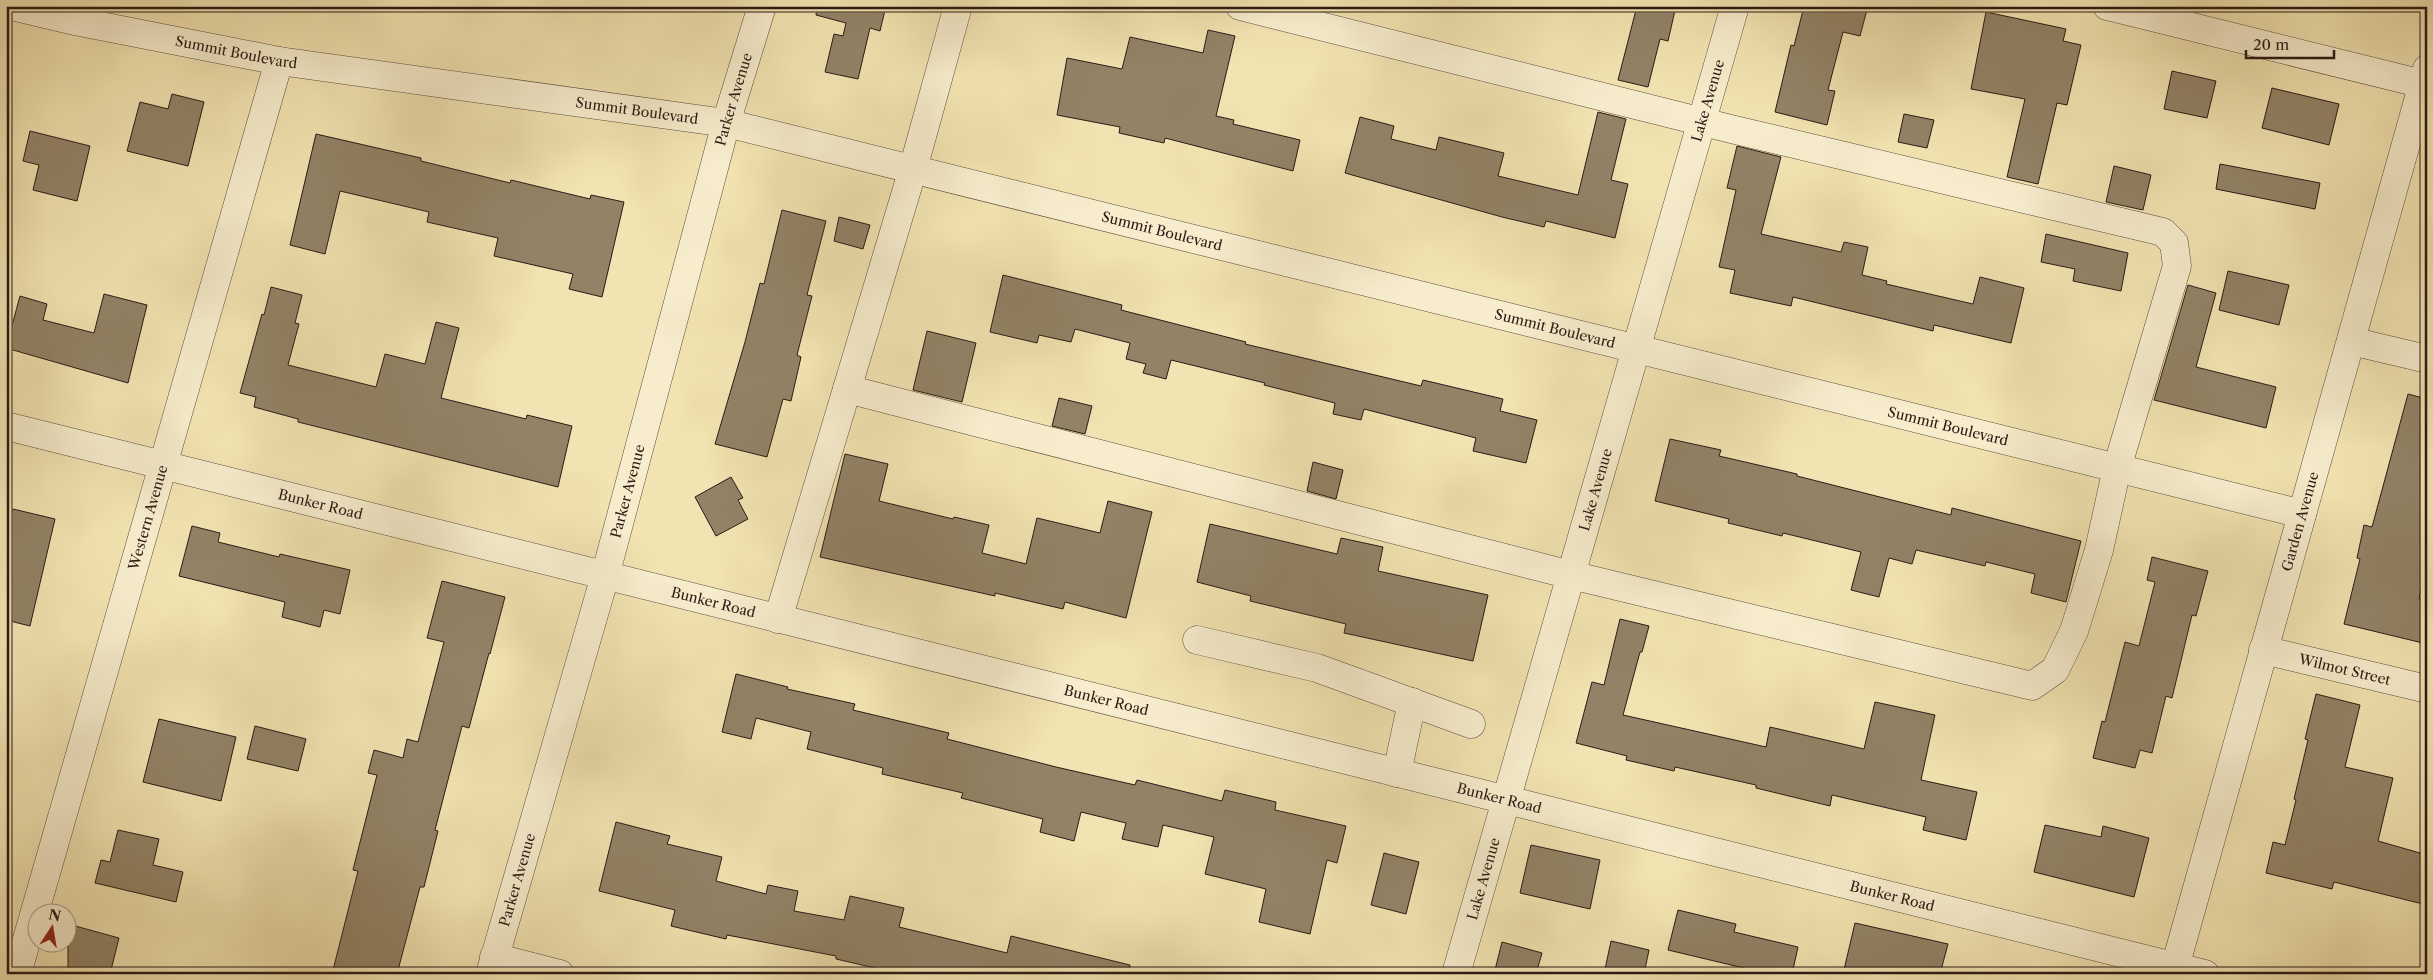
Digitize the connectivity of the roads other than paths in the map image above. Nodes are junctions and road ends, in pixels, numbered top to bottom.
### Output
1 (11, 6) edge
2 (762, 6) edge
3 (958, 6) edge
4 (1240, 6) edge
5 (1735, 6) edge
6 (2107, 6) edge
7 (279, 61) junction
8 (2425, 79) edge
9 (1702, 121) junction
10 (726, 122) junction
11 (913, 169) junction
12 (2351, 342) junction
13 (1637, 349) junction
14 (2427, 360) edge
15 (847, 389) junction
16 (6, 426) edge
17 (164, 465) junction
18 (2118, 468) junction
19 (2302, 514) junction
20 (1571, 575) junction
21 (605, 576) junction
22 (778, 619) junction
23 (1197, 640) dead end
24 (2263, 650) junction
25 (2427, 689) edge
26 (1412, 702) junction
27 (1472, 724) dead end
28 (1397, 773) junction
29 (1506, 800) junction
30 (492, 966) edge
31 (2174, 970) edge
32 (17, 974) edge
33 (560, 974) edge
34 (1456, 974) edge
35 (2205, 974) edge

1 - 7 street, Summit Boulevard
2 - 10 street, Parker Avenue
3 - 11 street
4 - 9 street
5 - 9 street, Lake Avenue
6 - 8 street
7 - 10 street, Summit Boulevard
7 - 17 street, Western Avenue
8 - 12 street, Garden Avenue
9 - 13 street, Lake Avenue
9 - 18 street
10 - 11 street, Summit Boulevard
10 - 21 street, Parker Avenue
11 - 13 street, Summit Boulevard
11 - 15 street
12 - 14 street
12 - 19 street, Garden Avenue
13 - 18 street, Summit Boulevard
13 - 20 street, Lake Avenue
15 - 20 street
15 - 22 street
16 - 17 street, Bunker Road
17 - 21 street, Bunker Road
17 - 32 street, Western Avenue
18 - 19 street, Summit Boulevard
18 - 20 street
19 - 24 street, Garden Avenue
20 - 29 street, Lake Avenue
21 - 22 street, Bunker Road
21 - 30 street, Parker Avenue
22 - 28 street, Bunker Road
23 - 26 street
24 - 25 street, Wilmot Street
24 - 31 street, Garden Avenue
26 - 27 street
26 - 28 street
28 - 29 street, Bunker Road
29 - 31 street, Bunker Road
29 - 34 street, Lake Avenue
30 - 33 street
31 - 35 street, Bunker Road

